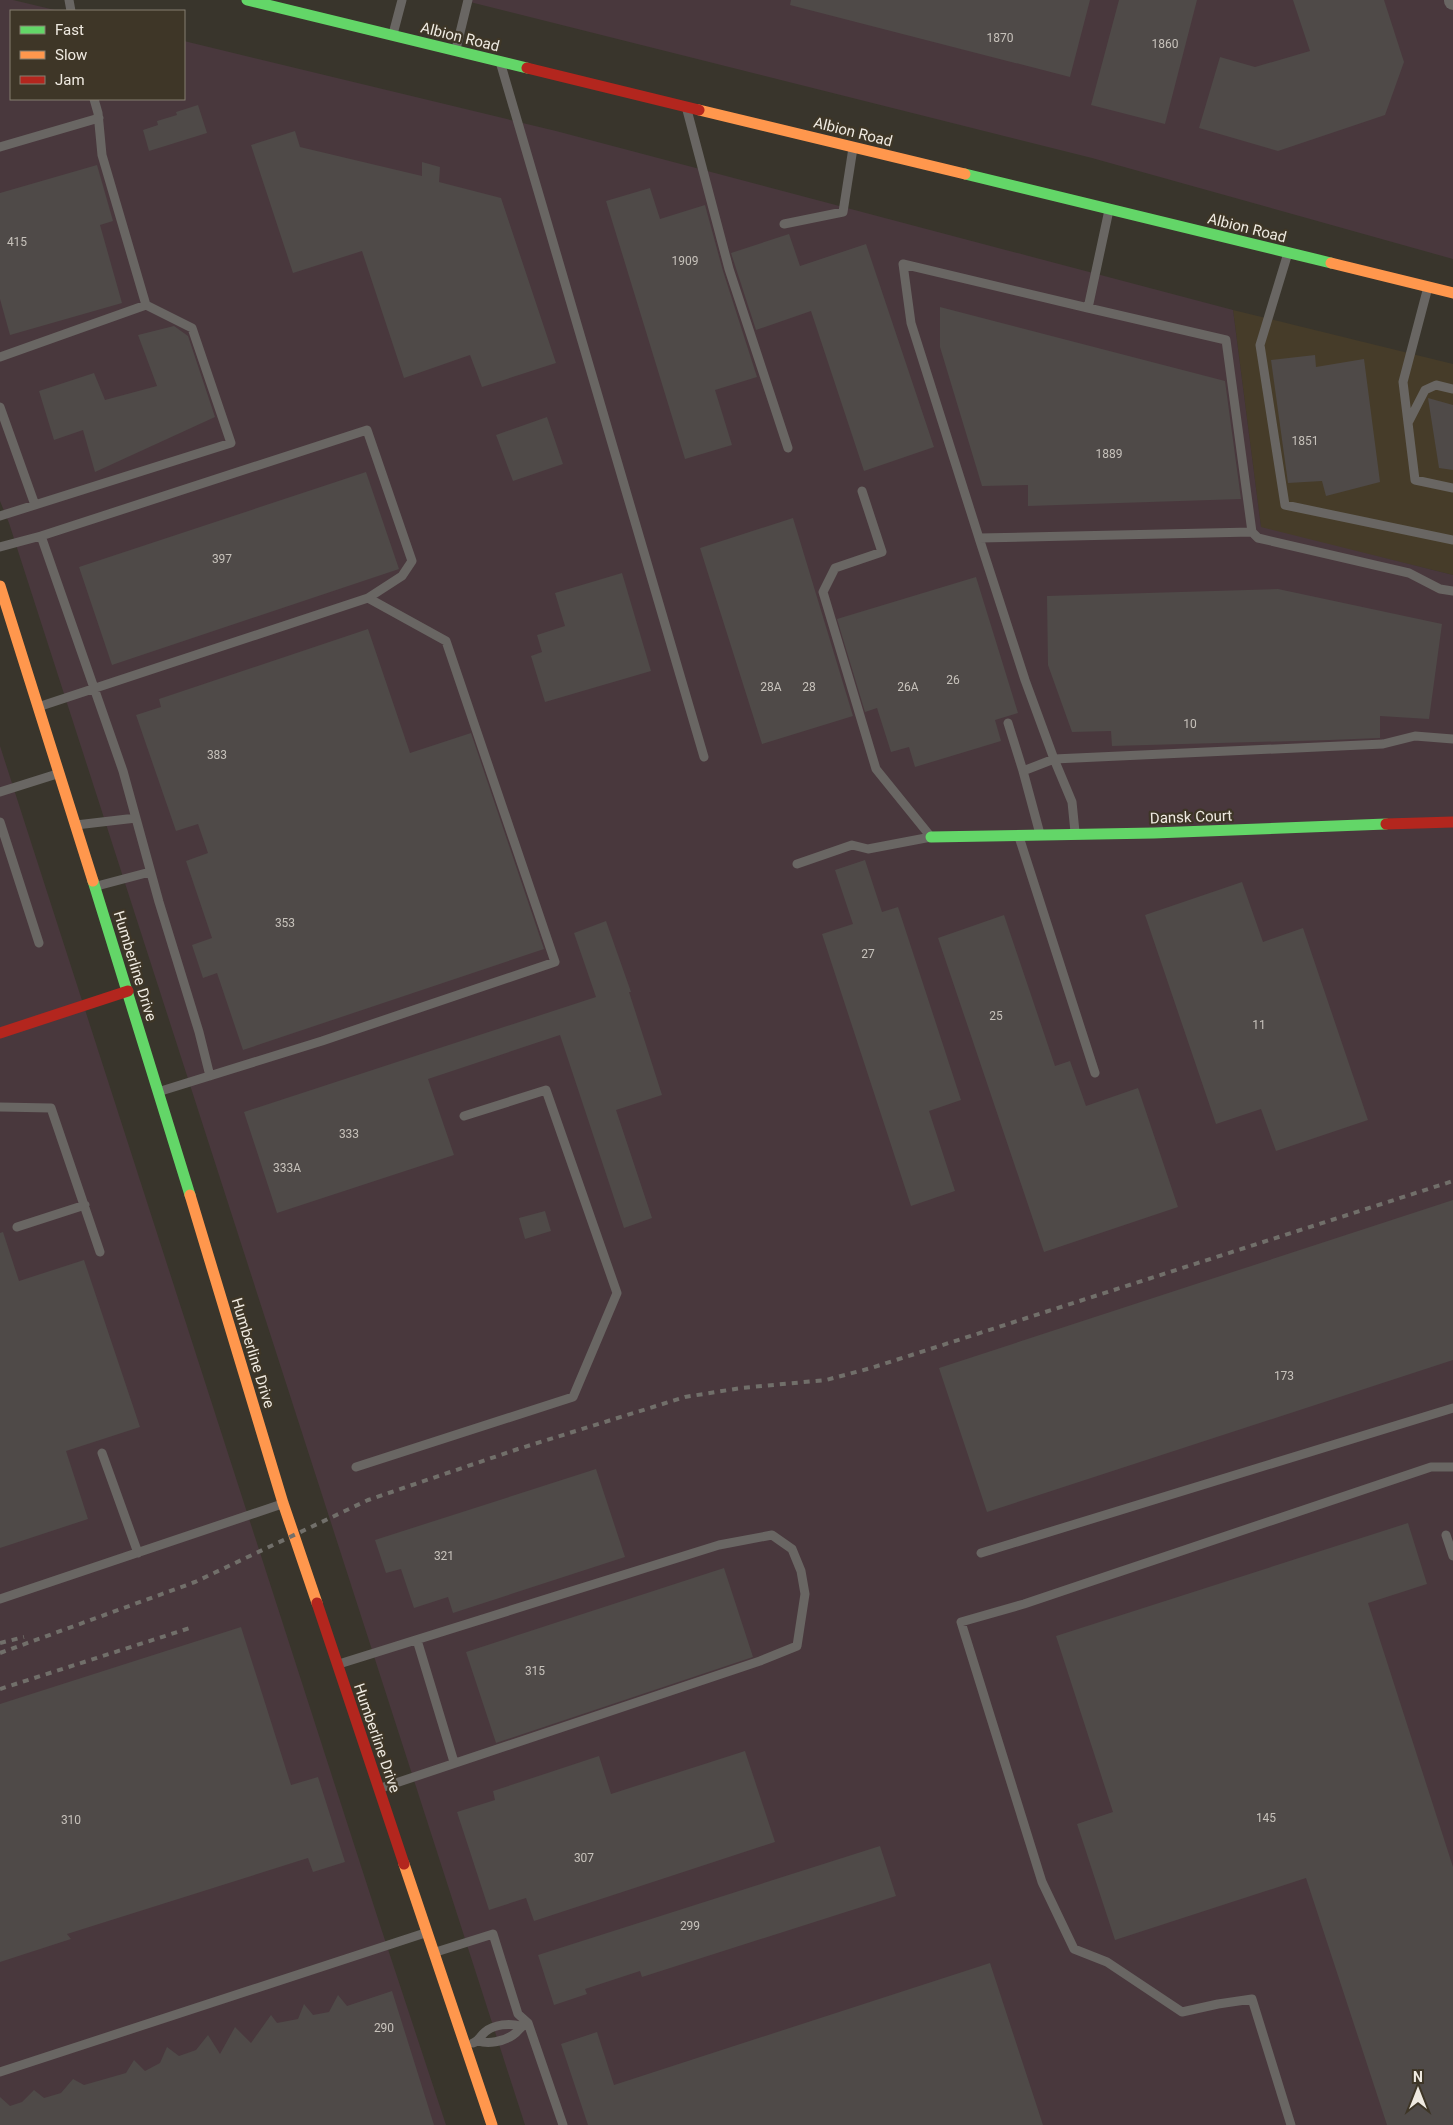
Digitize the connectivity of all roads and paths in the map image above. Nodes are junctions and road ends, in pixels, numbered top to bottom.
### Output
1 (247, 0) edge
2 (402, 0) edge
3 (468, 0) edge
4 (393, 36) junction
5 (456, 51) junction
6 (500, 62) junction
7 (94, 100) edge
8 (686, 107) junction
9 (99, 118) junction
10 (0, 147) edge
11 (853, 148) junction
12 (1109, 210) junction
13 (784, 224) dead end
14 (1288, 253) junction
15 (1428, 287) junction
16 (1453, 293) edge
17 (146, 305) junction
18 (1088, 308) junction
19 (0, 358) edge
20 (1453, 389) edge
21 (0, 407) edge
22 (1408, 423) junction
23 (788, 448) dead end
24 (1453, 488) edge
25 (862, 491) dead end
26 (35, 505) junction
27 (0, 516) edge
28 (1252, 532) junction
29 (41, 536) junction
30 (979, 538) junction
31 (1453, 540) edge
32 (0, 547) edge
33 (1453, 591) edge
34 (1, 593) edge
35 (368, 598) junction
36 (95, 689) junction
37 (38, 707) junction
38 (1008, 723) dead end
39 (1453, 739) edge
40 (704, 757) dead end
41 (1054, 759) junction
42 (1023, 771) junction
43 (59, 773) junction
44 (0, 792) edge
45 (136, 818) junction
46 (0, 822) edge
47 (1453, 822) edge
48 (75, 825) junction
49 (1040, 834) junction
50 (1076, 834) junction
51 (1018, 835) junction
52 (931, 837) junction
53 (797, 864) dead end
54 (150, 872) junction
55 (94, 887) junction
56 (39, 943) dead end
57 (128, 991) junction
58 (0, 1032) edge
59 (1095, 1073) dead end
60 (210, 1076) junction
61 (158, 1092) junction
62 (0, 1107) edge
63 (464, 1116) dead end
64 (85, 1205) junction
65 (17, 1227) dead end
66 (100, 1252) dead end
67 (1453, 1408) edge
68 (102, 1453) dead end
69 (356, 1467) dead end
70 (1453, 1467) edge
71 (283, 1504) junction
72 (1446, 1534) dead end
73 (138, 1553) junction
74 (981, 1553) dead end
75 (1453, 1556) edge
76 (0, 1599) edge
77 (417, 1640) junction
78 (337, 1665) junction
79 (454, 1762) junction
80 (379, 1789) junction
81 (427, 1932) junction
82 (434, 1953) junction
83 (525, 2024) junction
84 (465, 2046) junction
85 (0, 2072) edge
86 (492, 2125) edge
87 (564, 2125) edge
88 (1291, 2125) edge

1 - 4 street, Albion Road
2 - 4 lane
3 - 5 lane
4 - 5 street, Albion Road
5 - 6 street, Albion Road
6 - 8 street, Albion Road
6 - 40 lane
7 - 9 lane
8 - 11 street, Albion Road
8 - 23 lane
9 - 10 lane
9 - 17 lane
11 - 12 street, Albion Road
11 - 13 lane
12 - 14 street, Albion Road
12 - 18 lane
14 - 15 street, Albion Road
14 - 31 lane
15 - 16 street, Albion Road
15 - 22 lane
17 - 19 lane
17 - 26 lane
18 - 28 lane
18 - 30 lane
20 - 22 lane
21 - 26 lane
22 - 24 lane
25 - 52 lane
26 - 27 lane
28 - 30 lane
28 - 33 lane
29 - 32 lane
29 - 35 lane
29 - 36 lane
30 - 41 lane
34 - 37 street, Humberline Drive
35 - 36 lane
35 - 60 lane
36 - 37 lane
36 - 45 lane
37 - 43 street, Humberline Drive
38 - 42 lane
39 - 41 lane
41 - 42 lane
41 - 50 lane
42 - 49 lane
43 - 44 lane
43 - 48 street, Humberline Drive
45 - 48 lane
45 - 54 lane
46 - 56 lane
47 - 50 street, Dansk Court
48 - 55 street, Humberline Drive
49 - 50 street, Dansk Court
49 - 51 street, Dansk Court
51 - 52 street, Dansk Court
51 - 59 lane
52 - 53 lane
54 - 55 lane
54 - 60 lane
55 - 57 street, Humberline Drive
57 - 58 street
57 - 61 street, Humberline Drive
60 - 61 lane
61 - 71 street, Humberline Drive
62 - 64 lane
63 - 69 lane
64 - 65 lane
64 - 66 lane
67 - 74 lane
68 - 73 lane
70 - 88 lane
71 - 73 lane
71 - 78 street, Humberline Drive
72 - 75 lane
73 - 76 lane
77 - 78 lane
77 - 79 lane
77 - 79 lane
78 - 80 street, Humberline Drive
79 - 80 lane
80 - 81 street, Humberline Drive
81 - 82 street, Humberline Drive
81 - 85 lane
82 - 83 lane
82 - 84 street, Humberline Drive
83 - 84 lane
83 - 87 lane
84 - 86 street, Humberline Drive

